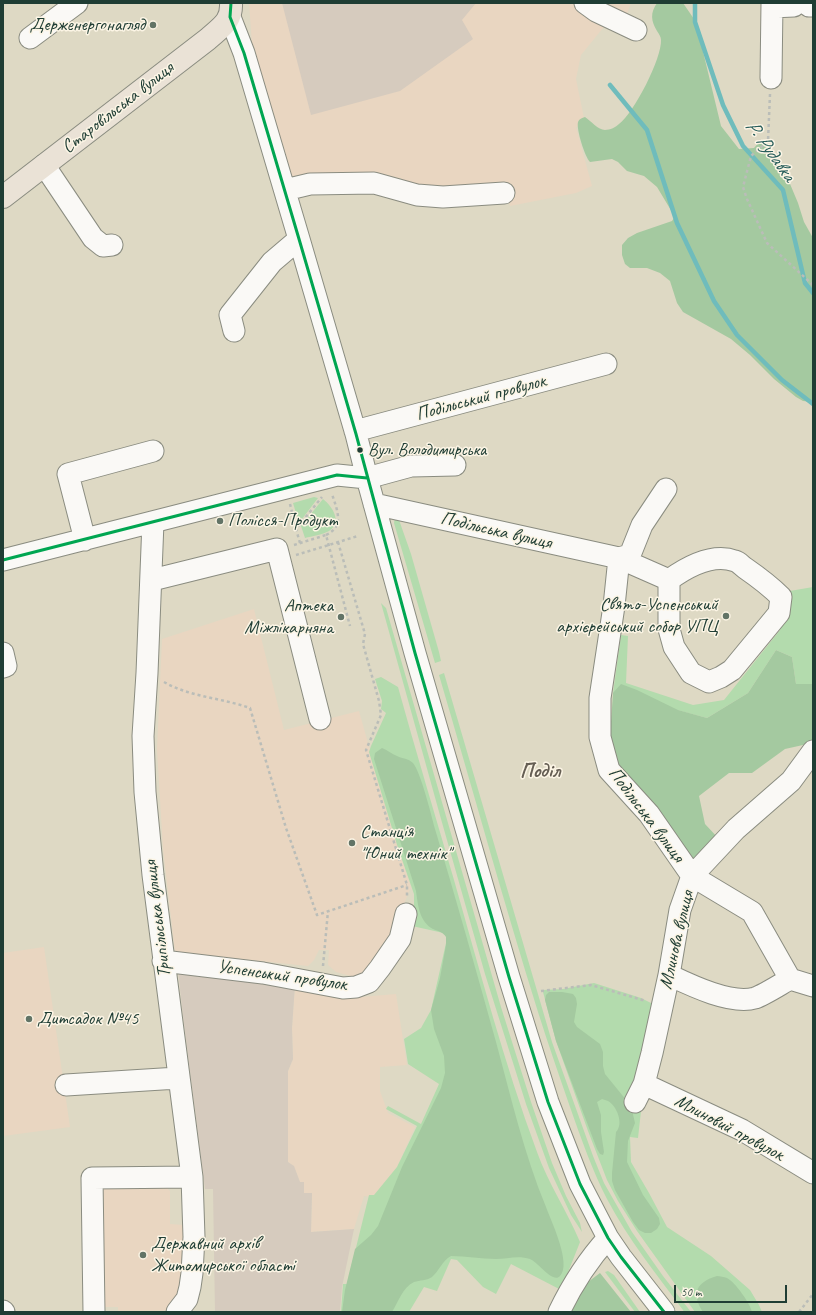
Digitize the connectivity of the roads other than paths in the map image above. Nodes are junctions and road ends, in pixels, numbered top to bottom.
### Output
1 (77, 3) edge
2 (585, 3) edge
3 (772, 5) edge
4 (805, 6) edge
5 (231, 10) edge
6 (636, 30) dead end
7 (30, 38) dead end
8 (771, 78) road end
9 (44, 165) junction
10 (285, 190) junction
11 (504, 193) dead end
12 (3, 197) edge
13 (300, 239) junction
14 (112, 245) dead end
15 (234, 331) dead end
16 (606, 364) dead end
17 (355, 431) junction
18 (153, 451) dead end
19 (455, 465) dead end
20 (367, 478) junction
21 (666, 489) dead end
22 (374, 504) junction
23 (153, 522) junction
24 (85, 540) junction
25 (619, 558) junction
26 (3, 560) edge
27 (152, 580) junction
28 (669, 580) junction
29 (3, 654) edge
30 (3, 667) edge
31 (320, 719) dead end
32 (813, 751) edge
33 (692, 876) junction
34 (406, 914) road end
35 (163, 961) junction
36 (669, 975) junction
37 (790, 979) junction
38 (813, 986) edge
39 (178, 1078) junction
40 (66, 1085) dead end
41 (639, 1093) joint
42 (813, 1173) edge
43 (192, 1177) junction
44 (608, 1238) junction
45 (178, 1311) edge
46 (94, 1312) edge
47 (559, 1312) edge
48 (664, 1312) edge

1 - 7 street
2 - 6 street
3 - 4 street
3 - 8 street
5 - 9 main road, Старовільська вулиця
5 - 10 street
9 - 12 main road, Старовільська вулиця
9 - 14 street
10 - 11 street
10 - 13 street
13 - 15 street
13 - 17 street
16 - 17 street, Подільський провулок
17 - 20 street
18 - 24 street
19 - 20 street
20 - 22 street
20 - 23 street
21 - 25 street
22 - 25 street, Подільська вулиця
22 - 44 street
23 - 24 street
23 - 27 street, Трипільська вулиця
24 - 26 street
25 - 28 street
25 - 33 street, Подільська вулиця
27 - 31 street
27 - 35 street, Трипільська вулиця
28 - 28 street
29 - 30 street
32 - 33 street, Млинова вулиця
33 - 36 street, Млинова вулиця
33 - 37 street, Подільська вулиця
34 - 35 street, Успенський провулок
35 - 39 street, Трипільська вулиця
36 - 37 street
36 - 41 street, Млинова вулиця
37 - 38 street
39 - 40 street
39 - 43 street, Трипільська вулиця
41 - 42 street, Млиновий провулок
43 - 45 street, Трипільська вулиця
43 - 46 street
44 - 47 street
44 - 48 street

